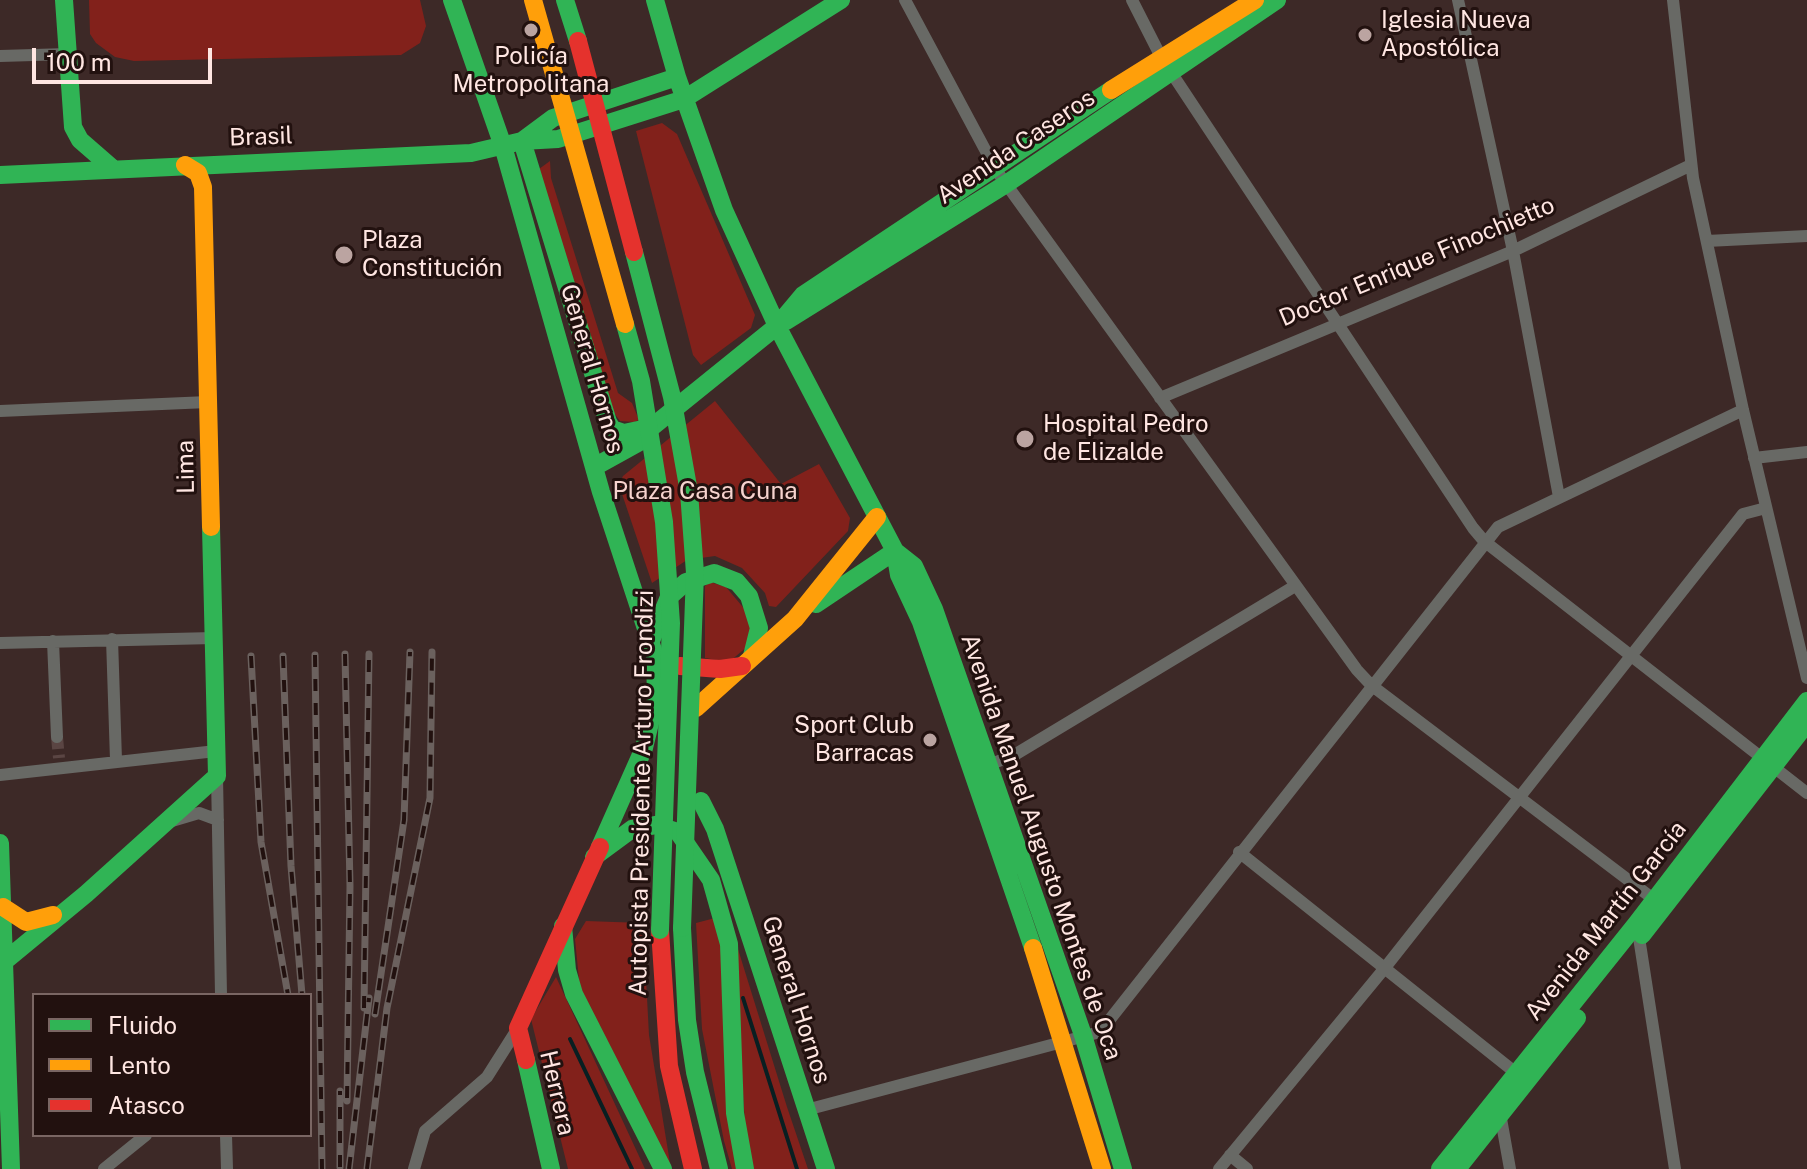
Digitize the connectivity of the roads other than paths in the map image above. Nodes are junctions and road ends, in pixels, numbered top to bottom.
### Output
1 (64, 0) edge
2 (452, 0) edge
3 (533, 0) edge
4 (568, 0) edge
5 (655, 0) edge
6 (841, 0) edge
7 (905, 0) edge
8 (1132, 0) edge
9 (1255, 0) edge
10 (1277, 0) edge
11 (1458, 0) edge
12 (1673, 0) edge
13 (68, 54) junction
14 (0, 56) edge
15 (1166, 64) junction
16 (677, 77) junction
17 (684, 99) junction
18 (522, 141) junction
19 (503, 146) junction
20 (185, 165) junction
21 (1691, 165) junction
22 (111, 167) junction
23 (0, 175) edge
24 (1001, 177) junction
25 (1703, 224) junction
26 (1807, 236) edge
27 (1723, 240) junction
28 (1707, 241) junction
29 (1513, 251) junction
30 (1335, 323) junction
31 (777, 326) junction
32 (1160, 398) junction
33 (208, 402) junction
34 (1743, 410) junction
35 (0, 411) edge
36 (652, 427) junction
37 (1807, 452) edge
38 (1754, 458) junction
39 (596, 466) junction
40 (1559, 497) junction
41 (1766, 508) junction
42 (877, 517) junction
43 (1484, 541) junction
44 (895, 551) junction
45 (1295, 586) junction
46 (795, 619) junction
47 (214, 638) junction
48 (112, 639) junction
49 (53, 641) junction
50 (0, 643) edge
51 (652, 650) junction
52 (1630, 654) junction
53 (748, 662) junction
54 (1807, 678) edge
55 (1371, 685) junction
56 (1807, 701) edge
57 (1807, 723) edge
58 (57, 737) tunnel mouth
59 (216, 751) junction
60 (116, 760) junction
61 (1768, 761) junction
62 (981, 768) junction
63 (0, 775) edge
64 (217, 776) junction
65 (1807, 793) edge
66 (1518, 796) junction
67 (701, 801) dead end
68 (218, 820) junction
69 (161, 826) junction
70 (685, 839) junction
71 (0, 843) edge
72 (1239, 852) junction
73 (594, 857) junction
74 (86, 894) junction
75 (1659, 903) junction
76 (3, 907) junction
77 (563, 926) junction
78 (1638, 931) junction
79 (2, 940) edge
80 (2, 963) edge
81 (1384, 969) junction
82 (221, 993) edge
83 (518, 1028) junction
84 (1083, 1035) junction
85 (1063, 1040) junction
86 (1522, 1077) junction
87 (1498, 1107) junction
88 (806, 1110) junction
89 (144, 1137) edge
90 (226, 1137) edge
91 (1230, 1155) junction
92 (11, 1169) edge
93 (104, 1169) edge
94 (227, 1169) edge
95 (414, 1169) edge
96 (551, 1169) edge
97 (663, 1169) edge
98 (693, 1169) edge
99 (719, 1169) edge
100 (745, 1169) edge
101 (826, 1169) edge
102 (1102, 1169) edge
103 (1123, 1169) edge
104 (1219, 1169) edge
105 (1247, 1169) edge
106 (1440, 1169) edge
107 (1457, 1169) edge
108 (1510, 1169) edge
109 (1675, 1169) edge

1 - 13 main road
2 - 19 main road, General Hornos
3 - 98 main road, Autopista Presidente Arturo Frondizi, bridge
4 - 99 main road, Autopista Presidente Arturo Frondizi, bridge
5 - 16 main road, Avenida Manuel Augusto Montes de Oca
6 - 17 main road, Brasil
7 - 24 street
8 - 15 street
9 - 15 main road, Avenida Caseros
10 - 15 main road, Avenida Caseros
11 - 29 street
12 - 21 street
13 - 14 street
13 - 22 main road
15 - 24 main road, Avenida Caseros
15 - 30 street
16 - 17 main road, Avenida Manuel Augusto Montes de Oca
16 - 18 main road, Brasil
17 - 18 main road, Brasil
17 - 31 main road, Avenida Manuel Augusto Montes de Oca
18 - 19 main road, Brasil
18 - 36 main road, General Hornos
19 - 20 main road, Brasil
19 - 39 main road, General Hornos
20 - 22 main road, Brasil
20 - 33 main road, Lima
21 - 25 street
21 - 29 street, Doctor Enrique Finochietto
22 - 23 main road, Brasil
24 - 31 main road, Avenida Caseros
24 - 32 street
25 - 27 street
25 - 28 street
26 - 27 street
27 - 28 street
28 - 34 street
29 - 30 street, Doctor Enrique Finochietto
29 - 40 street
30 - 32 street, Doctor Enrique Finochietto
30 - 43 street
31 - 36 main road, Avenida Caseros
31 - 42 main road, Avenida Manuel Augusto Montes de Oca
32 - 45 street
33 - 35 street
33 - 47 main road, Lima
34 - 38 street
34 - 40 street
36 - 39 main road, Avenida Caseros
37 - 38 street
38 - 41 street
39 - 51 main road, General Hornos
40 - 43 street
41 - 52 street
41 - 54 street
42 - 44 main road, Avenida Manuel Augusto Montes de Oca
42 - 46 main road
43 - 52 street
43 - 55 street
44 - 46 main road
44 - 62 main road, Avenida Manuel Augusto Montes de Oca
45 - 55 street
45 - 62 street
46 - 53 main road
47 - 48 street
47 - 59 main road, Lima
48 - 49 street
48 - 60 street
49 - 50 street
49 - 58 street
51 - 53 main road
51 - 53 main road
51 - 73 main road, General Hornos
52 - 61 street
52 - 66 street
53 - 70 main road
55 - 66 street
55 - 72 street
56 - 61 main road, Avenida Martín García
57 - 61 main road, Avenida Martín García
59 - 60 street
59 - 64 main road, Lima
60 - 63 street
61 - 65 street
61 - 75 main road, Avenida Martín García
62 - 84 main road, Avenida Manuel Augusto Montes de Oca
62 - 85 main road, Avenida Manuel Augusto Montes de Oca
64 - 68 street
64 - 69 main road
66 - 75 street
66 - 81 street
67 - 88 main road, General Hornos
68 - 69 street
68 - 82 street
69 - 74 main road
70 - 73 main road
70 - 100 main road
71 - 76 main road
72 - 81 street
72 - 84 street
73 - 77 main road
74 - 76 main road
74 - 80 main road
75 - 78 main road, Avenida Martín García
76 - 79 main road
77 - 83 main road
77 - 97 main road
78 - 86 main road, Avenida Martín García
78 - 109 street
79 - 80 main road
80 - 92 main road
81 - 86 street
81 - 91 street
83 - 95 street
83 - 96 main road, Herrera
84 - 85 street
84 - 103 main road, Avenida Manuel Augusto Montes de Oca
85 - 88 street
85 - 102 main road, Avenida Manuel Augusto Montes de Oca
86 - 87 main road, Avenida Martín García
87 - 106 main road, Avenida Martín García
87 - 107 main road, Avenida Martín García
87 - 108 street
88 - 101 main road, General Hornos
89 - 93 street
90 - 94 street
91 - 104 street
91 - 105 street

